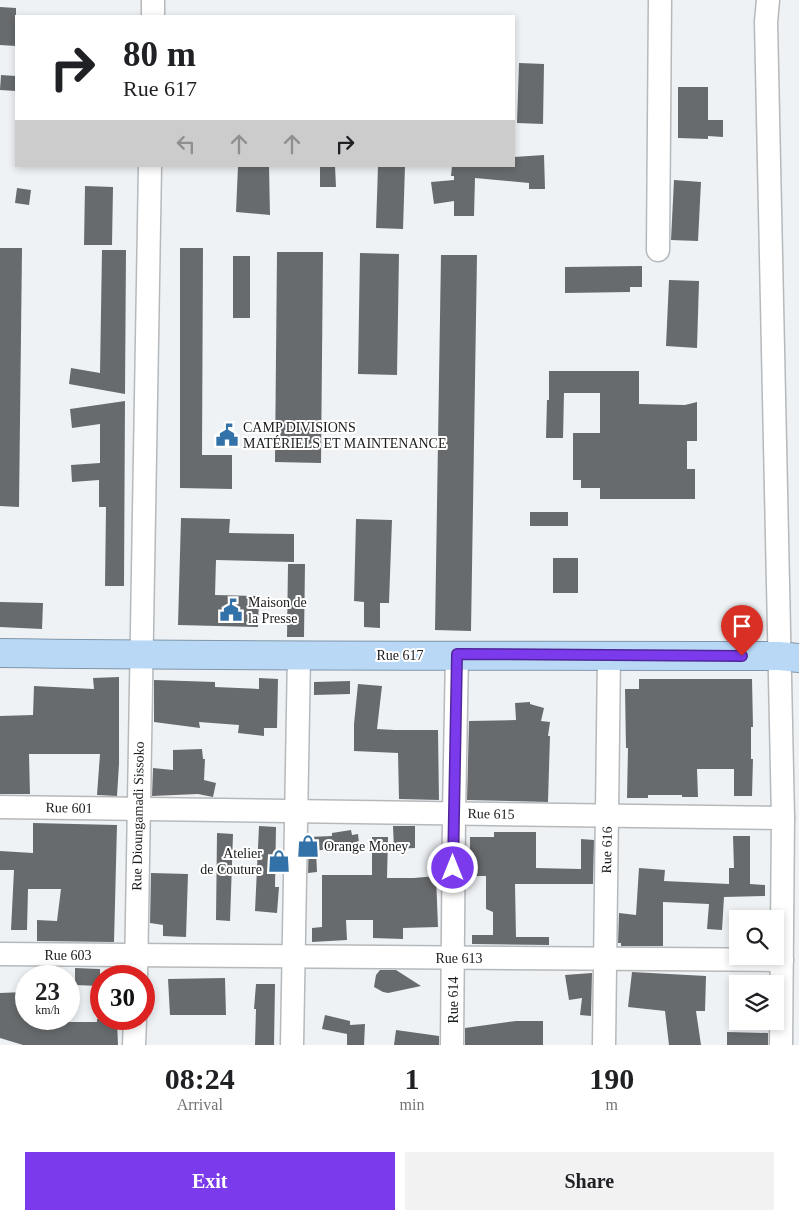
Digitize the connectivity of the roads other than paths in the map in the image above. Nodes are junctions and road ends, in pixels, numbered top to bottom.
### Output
1 (153, 0) edge
2 (660, 0) edge
3 (768, 0) edge
4 (153, 15) edge
5 (150, 167) edge
6 (658, 250) dead end
7 (0, 653) edge
8 (457, 654) junction
9 (141, 655) junction
10 (299, 655) junction
11 (609, 655) junction
12 (789, 657) edge
13 (0, 807) edge
14 (139, 809) junction
15 (296, 811) junction
16 (454, 813) junction
17 (607, 815) junction
18 (782, 818) junction
19 (782, 910) edge
20 (0, 954) edge
21 (293, 956) junction
22 (453, 958) junction
23 (605, 958) junction
24 (729, 959) edge
25 (125, 965) edge
26 (136, 965) edge
27 (152, 965) edge
28 (783, 965) edge
29 (790, 1017) edge
30 (135, 1030) edge
31 (134, 1045) edge
32 (292, 1045) edge
33 (452, 1045) edge
34 (604, 1045) edge
35 (781, 1045) edge

1 - 4 street
2 - 6 street
3 - 12 street
5 - 9 street, Rue Dioungamadi Sissoko
7 - 9 highway, Rue 617
8 - 10 highway, Rue 617
8 - 11 highway, Rue 617
8 - 16 street, Rue 614
9 - 10 highway, Rue 617
9 - 14 street, Rue Dioungamadi Sissoko
10 - 15 street
11 - 12 highway, Rue 617
11 - 17 street, Rue 616
12 - 18 street
13 - 14 street, Rue 601
14 - 15 street, Rue 615
14 - 26 street, Rue Dioungamadi Sissoko
15 - 16 street, Rue 615
15 - 21 street
16 - 17 street, Rue 615
16 - 22 street, Rue 614
17 - 18 street, Rue 615
17 - 23 street, Rue 616
18 - 19 street
20 - 25 street, Rue 603
21 - 22 street, Rue 613
21 - 27 street, Rue 613
21 - 32 street
22 - 23 street, Rue 613
22 - 33 street, Rue 614
23 - 24 street, Rue 613
23 - 34 street, Rue 616
28 - 29 street
29 - 35 street
30 - 31 street

